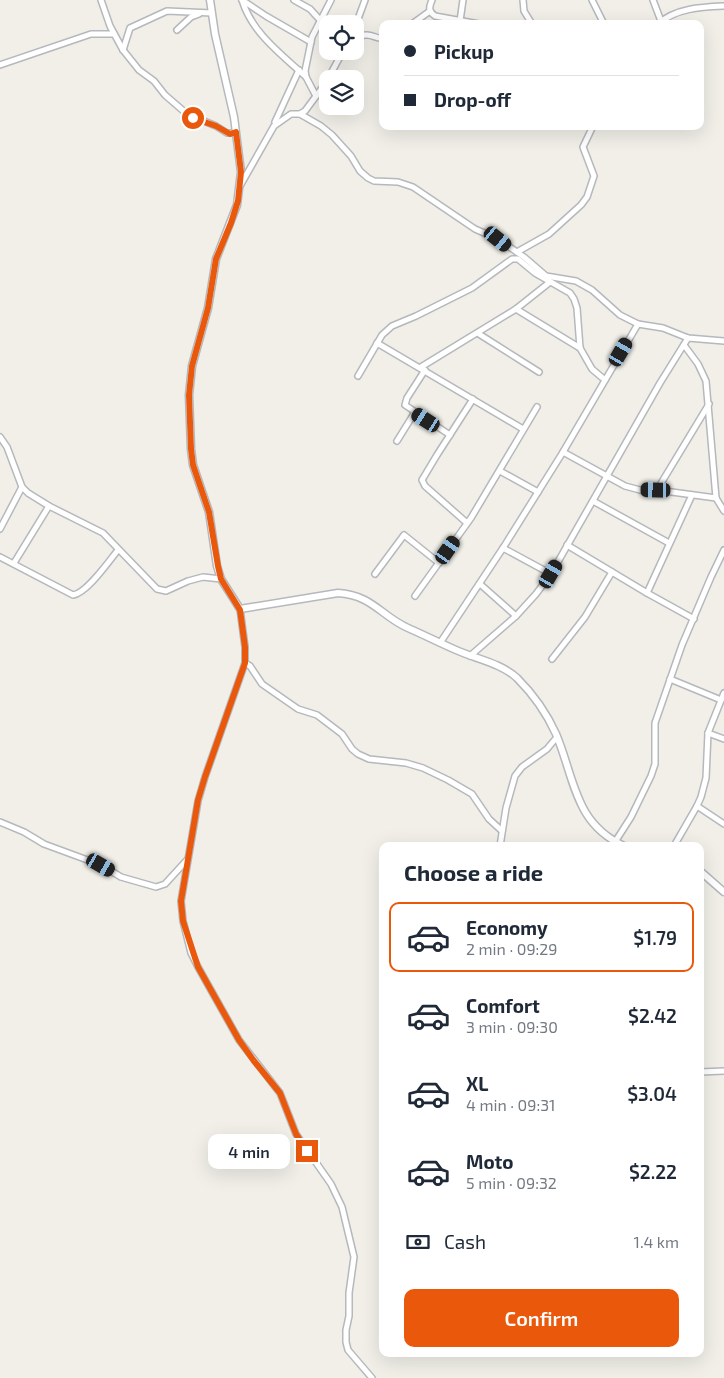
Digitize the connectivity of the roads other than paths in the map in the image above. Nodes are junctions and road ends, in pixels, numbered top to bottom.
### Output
1 (100, 0) edge
2 (210, 0) edge
3 (242, 0) edge
4 (294, 0) edge
5 (331, 0) edge
6 (365, 0) edge
7 (432, 0) edge
8 (463, 0) edge
9 (523, 0) edge
10 (592, 0) edge
11 (653, 0) edge
12 (724, 6) edge
13 (430, 11) junction
14 (212, 13) junction
15 (199, 14) junction
16 (324, 15) edge
17 (359, 15) edge
18 (319, 18) edge
19 (418, 20) edge
20 (453, 20) edge
21 (460, 20) edge
22 (530, 20) edge
23 (602, 20) edge
24 (659, 20) edge
25 (664, 20) edge
26 (319, 25) edge
27 (176, 30) dead end
28 (114, 34) junction
29 (364, 36) edge
30 (379, 39) edge
31 (311, 42) junction
32 (123, 50) junction
33 (0, 65) edge
34 (299, 70) junction
35 (306, 77) junction
36 (319, 92) edge
37 (316, 96) junction
38 (300, 114) junction
39 (274, 126) junction
40 (591, 130) edge
41 (236, 132) junction
42 (240, 186) junction
43 (517, 252) junction
44 (550, 282) junction
45 (516, 310) junction
46 (638, 324) junction
47 (479, 334) junction
48 (688, 338) junction
49 (724, 341) edge
50 (377, 343) junction
51 (684, 345) junction
52 (580, 348) junction
53 (423, 369) junction
54 (540, 372) dead end
55 (358, 376) dead end
56 (605, 380) junction
57 (473, 400) junction
58 (709, 404) junction
59 (537, 407) dead end
60 (414, 412) junction
61 (524, 429) junction
62 (450, 435) junction
63 (0, 437) edge
64 (398, 441) dead end
65 (563, 452) junction
66 (500, 471) junction
67 (606, 477) junction
68 (22, 487) junction
69 (656, 490) junction
70 (538, 492) junction
71 (692, 495) junction
72 (716, 498) junction
73 (593, 501) junction
74 (49, 506) junction
75 (724, 511) edge
76 (467, 523) junction
77 (0, 530) edge
78 (670, 543) junction
79 (568, 545) junction
80 (503, 548) junction
81 (118, 550) junction
82 (724, 550) edge
83 (0, 556) edge
84 (439, 563) junction
85 (14, 564) junction
86 (612, 572) junction
87 (375, 574) dead end
88 (551, 574) junction
89 (221, 579) junction
90 (480, 584) junction
91 (647, 594) junction
92 (415, 596) dead end
93 (240, 610) junction
94 (516, 616) junction
95 (694, 619) junction
96 (440, 643) junction
97 (470, 656) junction
98 (552, 659) dead end
99 (245, 663) junction
100 (670, 679) junction
101 (724, 693) edge
102 (721, 700) junction
103 (708, 733) junction
104 (557, 737) junction
105 (724, 739) edge
106 (698, 806) junction
107 (0, 822) edge
108 (724, 824) edge
109 (502, 831) junction
110 (501, 842) edge
111 (616, 842) joint
112 (676, 842) edge
113 (188, 860) junction
114 (704, 874) edge
115 (724, 892) edge
116 (724, 1071) edge
117 (704, 1072) edge
118 (372, 1378) edge

1 - 28 street
2 - 14 street
3 - 31 street
3 - 34 street
4 - 18 street
5 - 16 street
6 - 17 street
7 - 13 street
8 - 21 street
9 - 22 street
10 - 23 street
11 - 24 street
12 - 25 street
13 - 19 street
13 - 20 street
14 - 15 street
14 - 41 street
15 - 27 street
15 - 32 street
26 - 31 street
28 - 32 street
28 - 33 street
29 - 30 street
31 - 35 street
32 - 41 street
34 - 35 street
34 - 39 street
35 - 37 street
36 - 37 street
37 - 38 street
38 - 39 street
38 - 43 street
39 - 42 street
40 - 43 street
41 - 42 street
42 - 89 street
43 - 46 street
44 - 45 street
44 - 50 street
44 - 52 street
45 - 47 street
45 - 52 street
46 - 48 street
46 - 56 street
47 - 53 street
47 - 54 street
48 - 49 street
48 - 51 street
50 - 53 street
50 - 55 street
51 - 58 street
51 - 67 street
52 - 56 street
53 - 57 street
53 - 60 street
56 - 65 street
57 - 61 street
57 - 62 street
58 - 69 street
58 - 72 street
59 - 61 street
60 - 62 street
60 - 64 street
61 - 66 street
62 - 76 street
63 - 68 street
65 - 67 street
65 - 70 street
66 - 70 street
66 - 76 street
67 - 69 street
67 - 73 street
68 - 74 street
68 - 77 street
69 - 71 street
70 - 80 street
71 - 72 street
71 - 78 street
72 - 75 street
73 - 78 street
73 - 79 street
74 - 81 street
74 - 85 street
76 - 84 street
78 - 91 street
79 - 86 street
79 - 88 street
80 - 88 street
80 - 90 street
81 - 85 street
81 - 89 street
82 - 95 street
83 - 85 street
84 - 87 street
84 - 92 street
86 - 91 street
86 - 98 street
88 - 94 street
89 - 93 street
90 - 94 street
90 - 96 street
91 - 95 street
93 - 96 street
93 - 99 street
94 - 97 street
95 - 100 street
96 - 97 street
97 - 104 street
99 - 109 street
99 - 113 street
100 - 102 street
100 - 111 street
101 - 102 street
102 - 103 street
103 - 105 street
103 - 106 street
104 - 109 street
104 - 111 street
106 - 108 street
106 - 112 street
107 - 113 street
109 - 110 street
113 - 118 street
114 - 115 street
116 - 117 street

